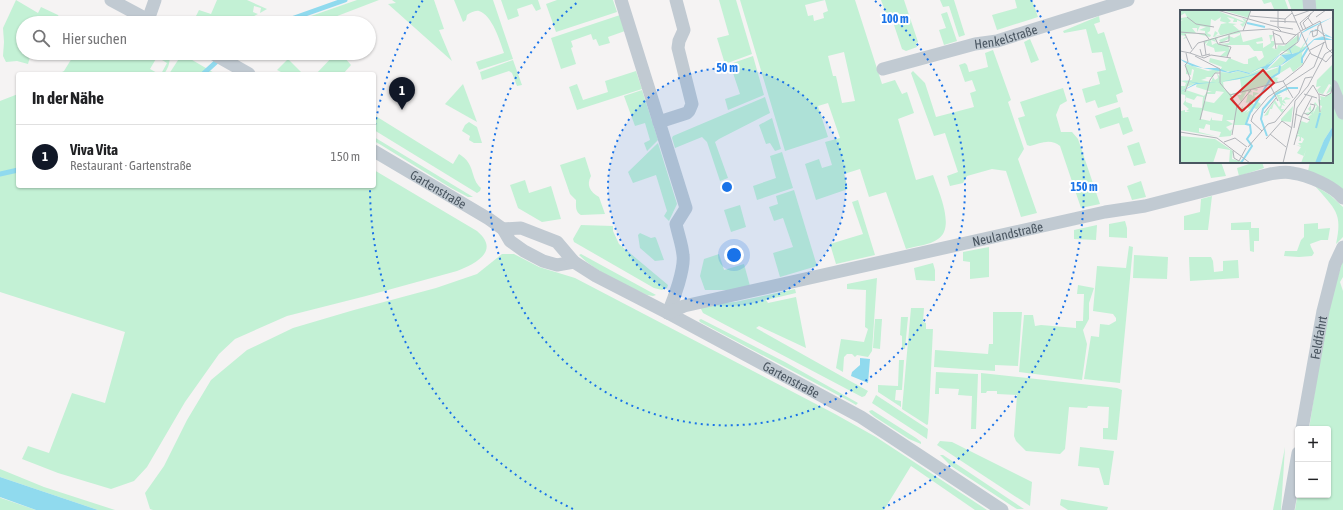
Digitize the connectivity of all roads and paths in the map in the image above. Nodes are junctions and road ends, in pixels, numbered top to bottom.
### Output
1 (110, 0) edge
2 (156, 0) edge
3 (621, 0) edge
4 (676, 0) edge
5 (1128, 0) edge
6 (1309, 0) edge
7 (1310, 10) edge
8 (141, 16) edge
9 (152, 16) edge
10 (225, 60) edge
11 (883, 69) dead end
12 (246, 72) edge
13 (1333, 88) edge
14 (1343, 113) edge
15 (659, 122) junction
16 (376, 151) edge
17 (1342, 191) edge
18 (503, 229) junction
19 (1343, 247) edge
20 (574, 262) junction
21 (668, 313) junction
22 (1303, 426) edge
23 (1296, 462) edge
24 (1002, 510) edge
25 (1288, 510) edge

1 - 8 street
2 - 9 street
3 - 15 street
4 - 15 street
5 - 11 street, Henkelstraße
6 - 7 street
10 - 12 street
13 - 14 street
15 - 21 street
16 - 18 street, Gartenstraße
17 - 21 street, Neulandstraße
18 - 20 street, Gartenstraße
18 - 20 street, Gartenstraße
19 - 22 street, Feldfahrt
20 - 21 street, Gartenstraße
21 - 24 street, Gartenstraße
23 - 25 street

